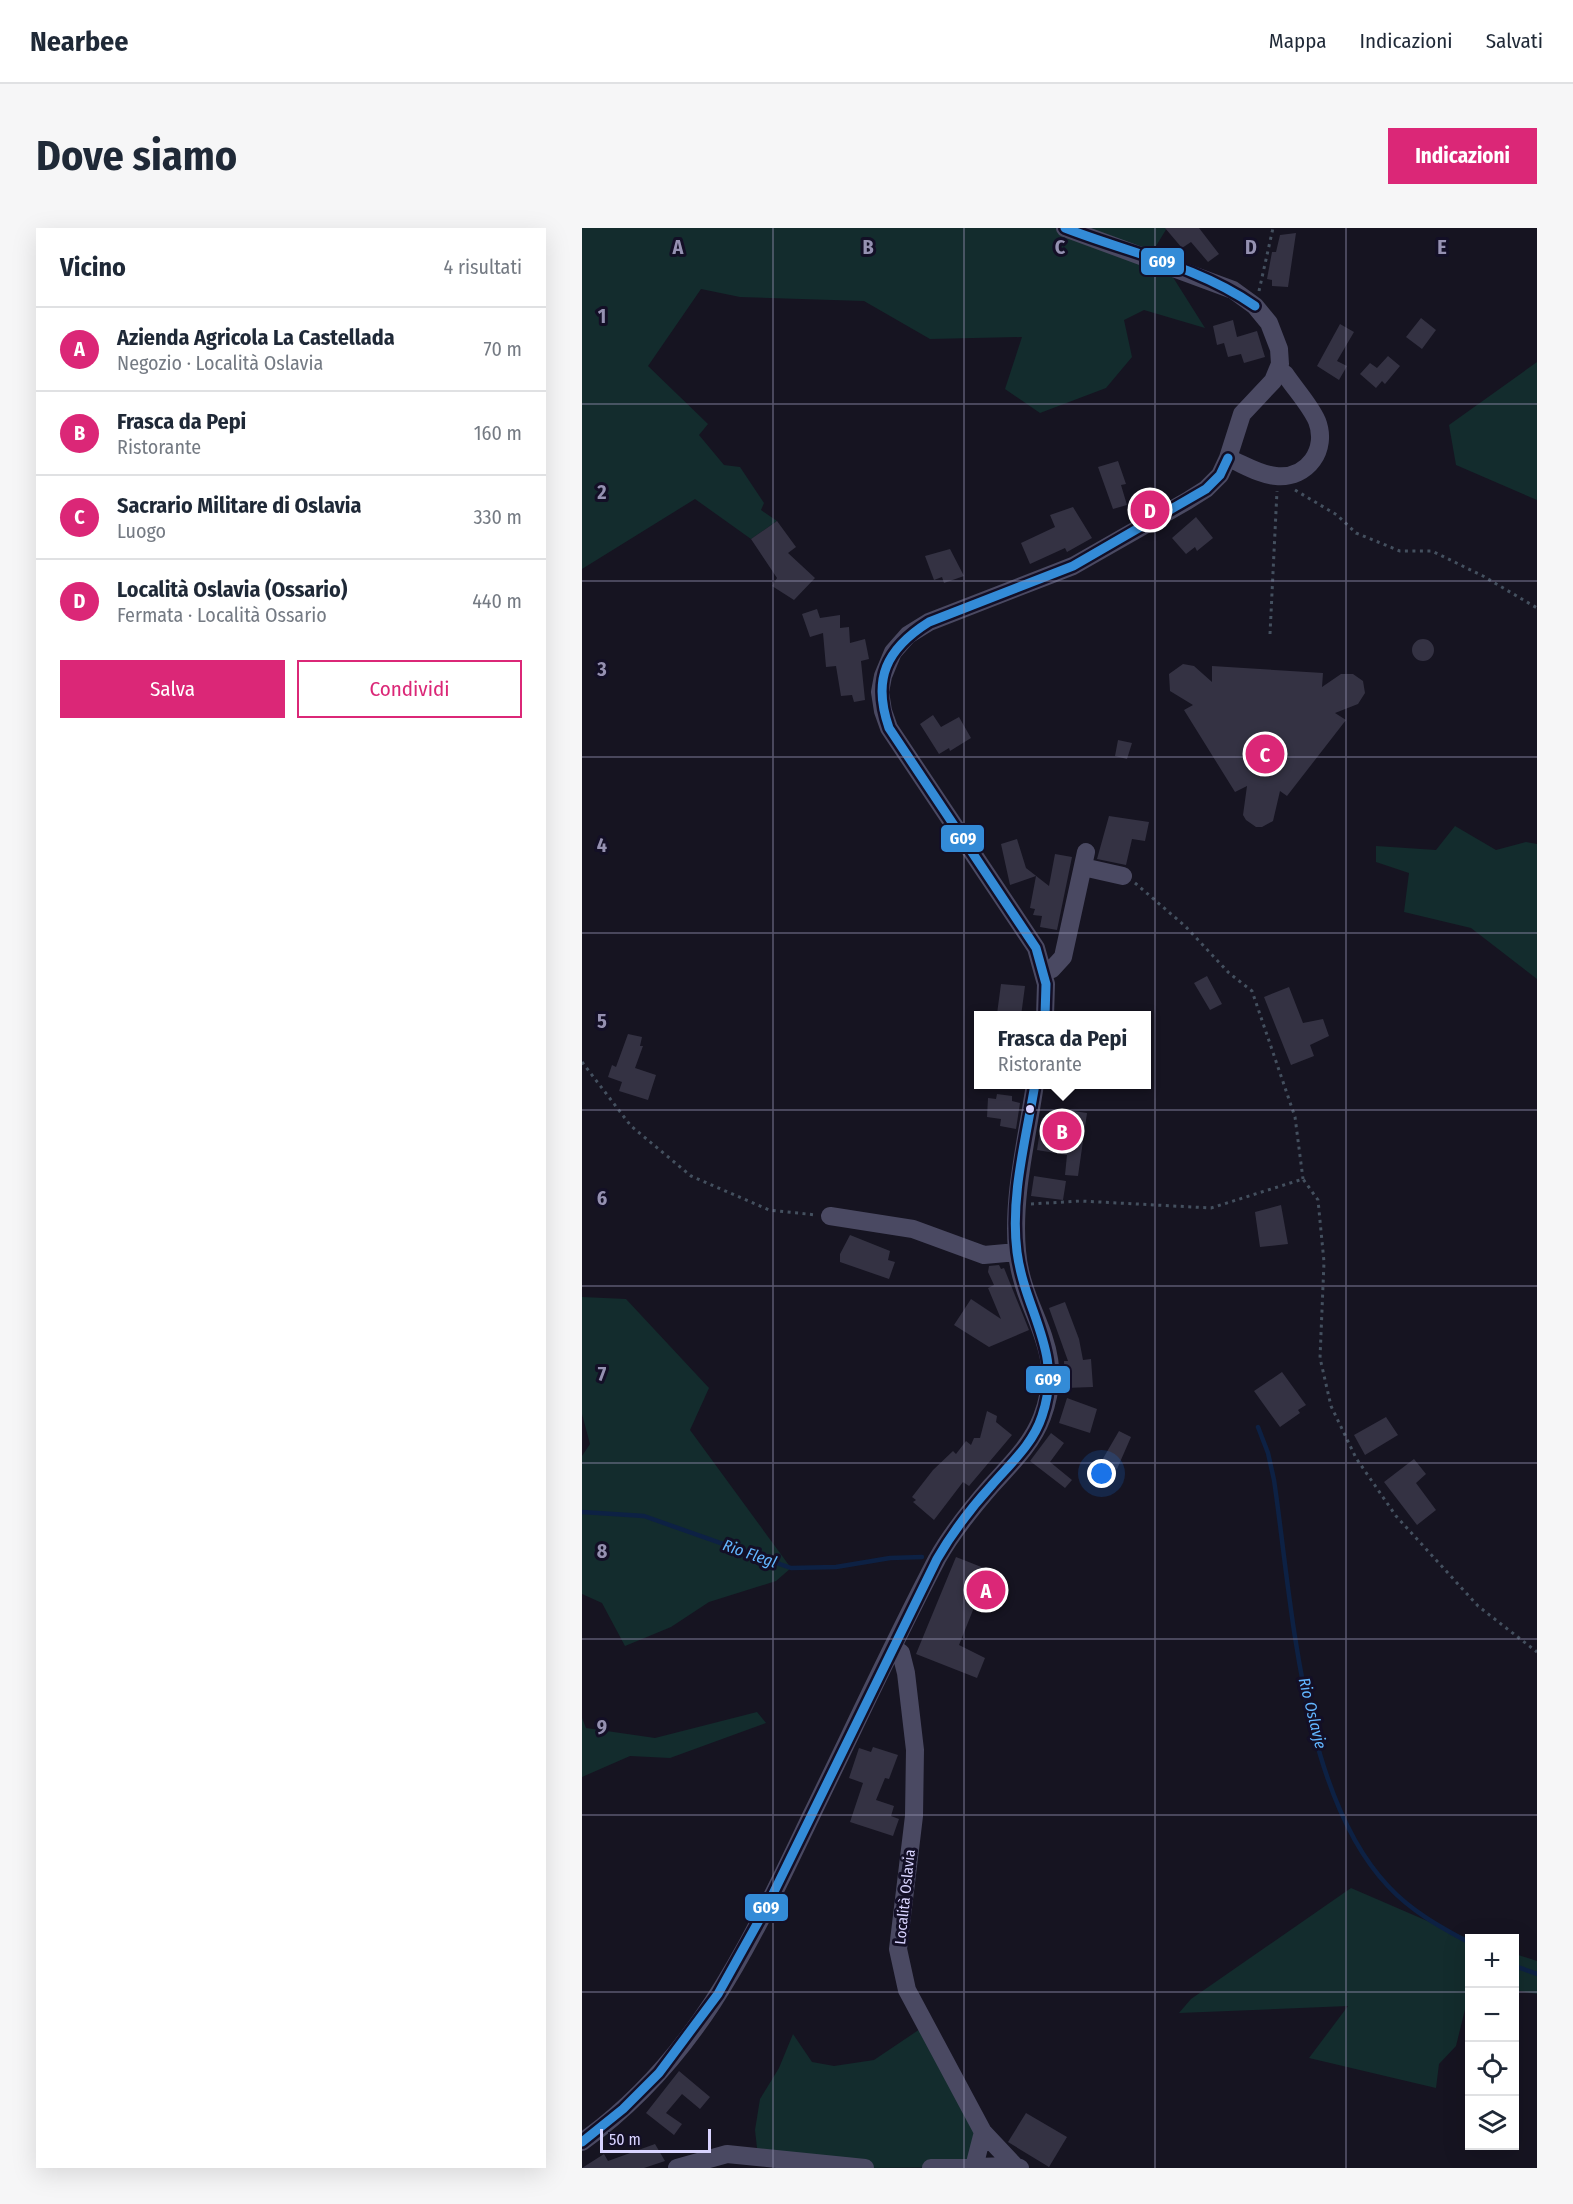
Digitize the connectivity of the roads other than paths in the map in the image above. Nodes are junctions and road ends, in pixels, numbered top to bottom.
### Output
1 (1065, 228) edge
2 (1278, 370) junction
3 (1228, 458) junction
4 (1124, 876) road end
5 (1044, 972) junction
6 (1046, 1011) edge
7 (1034, 1089) edge
8 (830, 1216) road end
9 (1017, 1252) junction
10 (893, 1647) junction
11 (983, 2132) junction
12 (582, 2142) edge
13 (974, 2167) edge
14 (1017, 2167) edge
15 (677, 2168) edge
16 (865, 2168) edge
17 (931, 2168) edge

1 - 2 street
2 - 3 street
2 - 3 street
3 - 5 street
4 - 5 street
5 - 6 street
7 - 9 street
8 - 9 street
9 - 10 street
10 - 11 street, Località Oslavia
10 - 12 street
11 - 13 street
11 - 14 street, Località Oslavia
13 - 14 street, Località Oslavia
13 - 17 street, Località Oslavia
15 - 16 street

